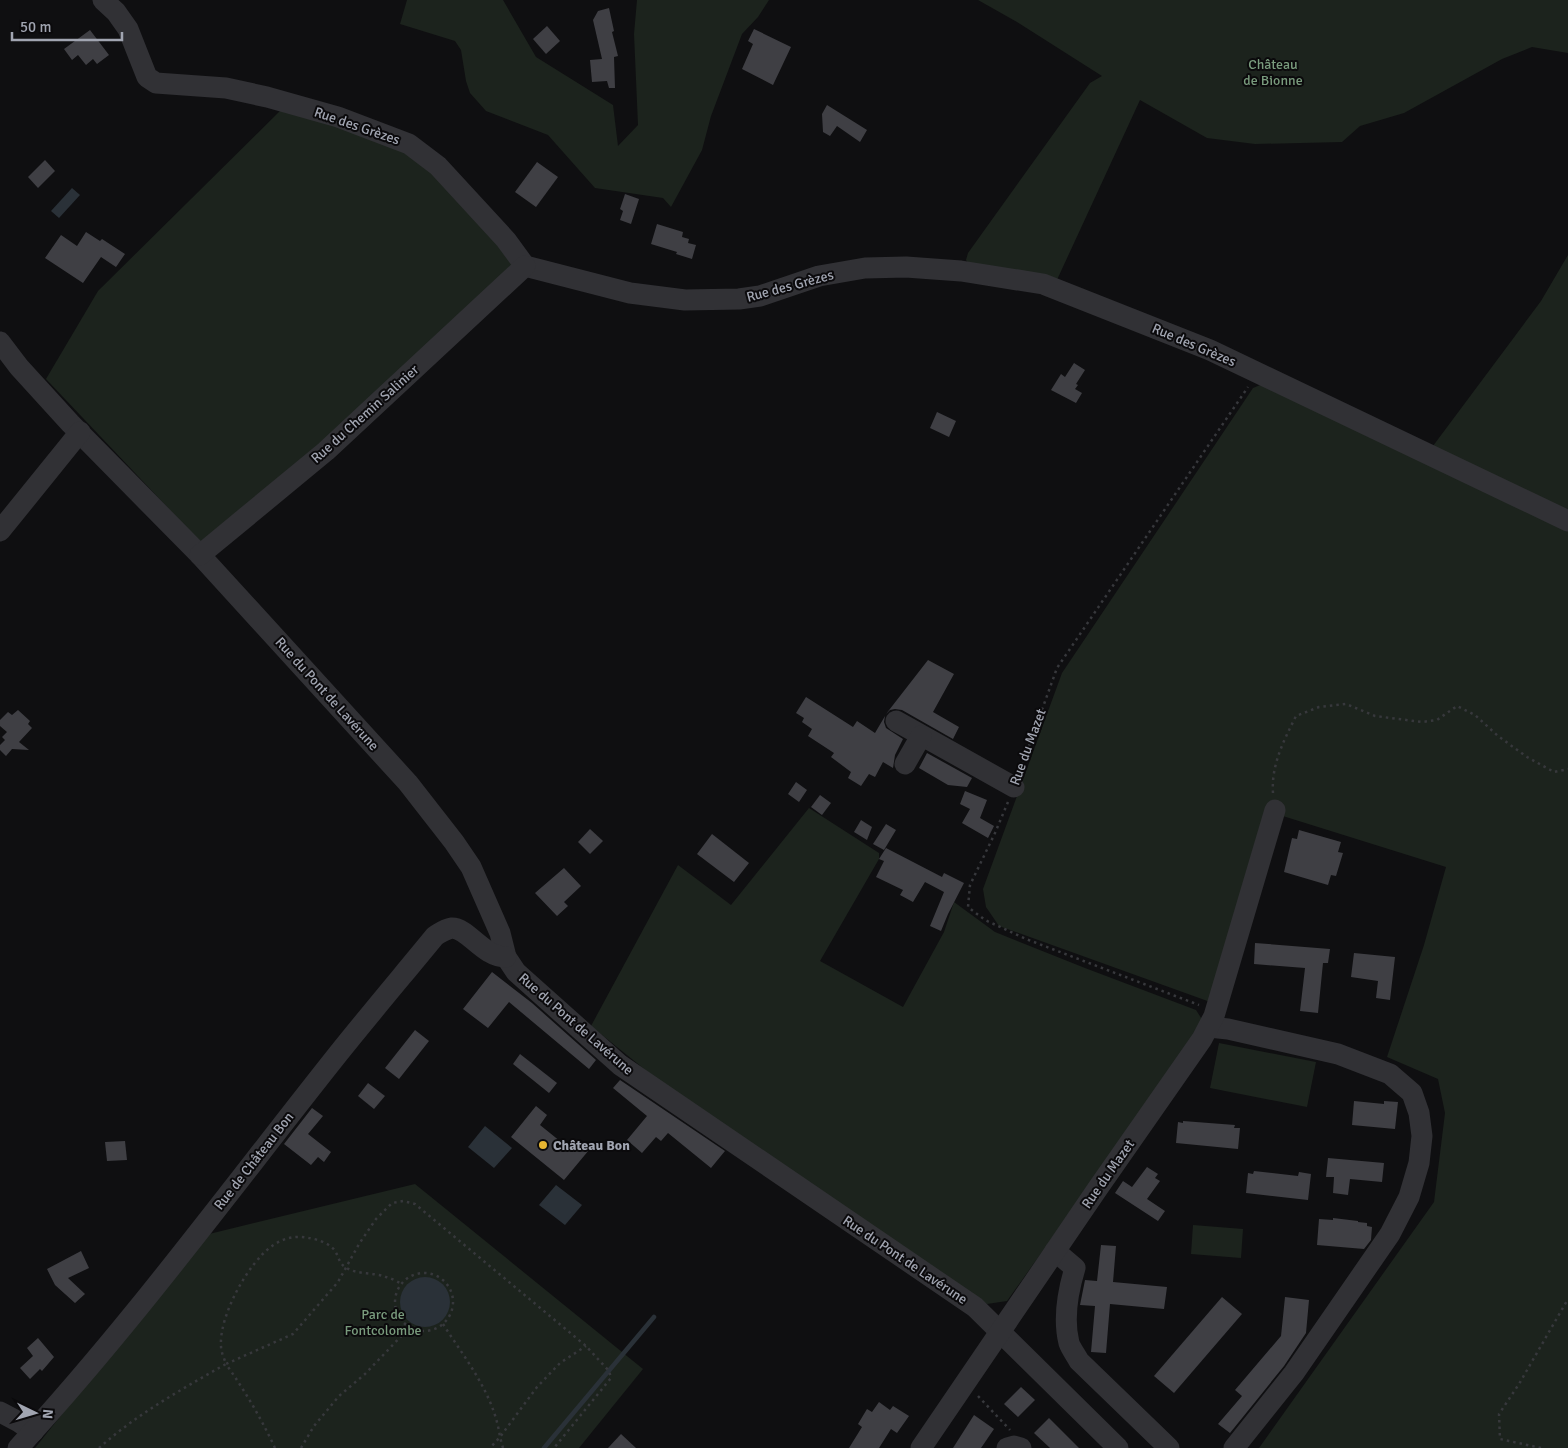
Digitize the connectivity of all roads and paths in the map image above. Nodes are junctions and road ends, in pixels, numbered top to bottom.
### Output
1 (104, 0) edge
2 (525, 266) junction
3 (0, 342) edge
4 (1257, 372) junction
5 (80, 432) junction
6 (1568, 521) edge
7 (0, 531) edge
8 (200, 555) junction
9 (896, 721) dead end
10 (921, 736) junction
11 (905, 764) dead end
12 (1568, 769) edge
13 (1014, 787) junction
14 (1275, 810) joint
15 (506, 958) junction
16 (1212, 1021) junction
17 (1055, 1251) junction
18 (346, 1268) junction
19 (400, 1283) junction
20 (1568, 1299) edge
21 (443, 1324) junction
22 (410, 1327) junction
23 (999, 1332) junction
24 (586, 1346) junction
25 (226, 1364) junction
26 (964, 1384) junction
27 (0, 1412) edge
28 (33, 1432) junction
29 (500, 1437) junction
30 (1014, 1447) edge
31 (18, 1448) edge
32 (99, 1448) edge
33 (275, 1448) edge
34 (301, 1448) edge
35 (490, 1448) edge
36 (502, 1448) edge
37 (554, 1448) edge
38 (921, 1448) edge
39 (1118, 1448) edge
40 (1169, 1448) edge
41 (1234, 1448) edge
42 (1541, 1448) edge

1 - 2 street, Rue des Grèzes
2 - 4 street, Rue des Grèzes
2 - 8 street, Rue du Chemin Salinier
3 - 5 street, Rue du Pont de Lavérune
4 - 6 street, Rue des Grèzes
4 - 13 path, Rue du Mazet
5 - 7 street
5 - 8 street, Rue du Pont de Lavérune
8 - 15 street, Rue du Pont de Lavérune
9 - 10 street
10 - 11 street
10 - 13 street
12 - 14 path
13 - 16 path, Rue du Mazet
14 - 16 street, Rue du Mazet
15 - 23 street, Rue du Pont de Lavérune
15 - 28 street, Rue de Château Bon
16 - 17 street, Rue du Mazet
16 - 41 street
17 - 23 street, Rue du Mazet
17 - 40 street
18 - 19 path
18 - 24 path
18 - 25 path
18 - 25 path
19 - 21 path
19 - 22 path
20 - 42 path
21 - 22 path
21 - 29 path
22 - 34 path
23 - 26 street, Rue du Mazet
23 - 39 street, Rue du Pont de Lavérune
24 - 29 path
24 - 37 path
25 - 32 path
25 - 33 path
26 - 30 path
26 - 38 street, Rue du Mazet
27 - 28 street
28 - 31 street, Rue de Château Bon
29 - 35 path
29 - 36 path

